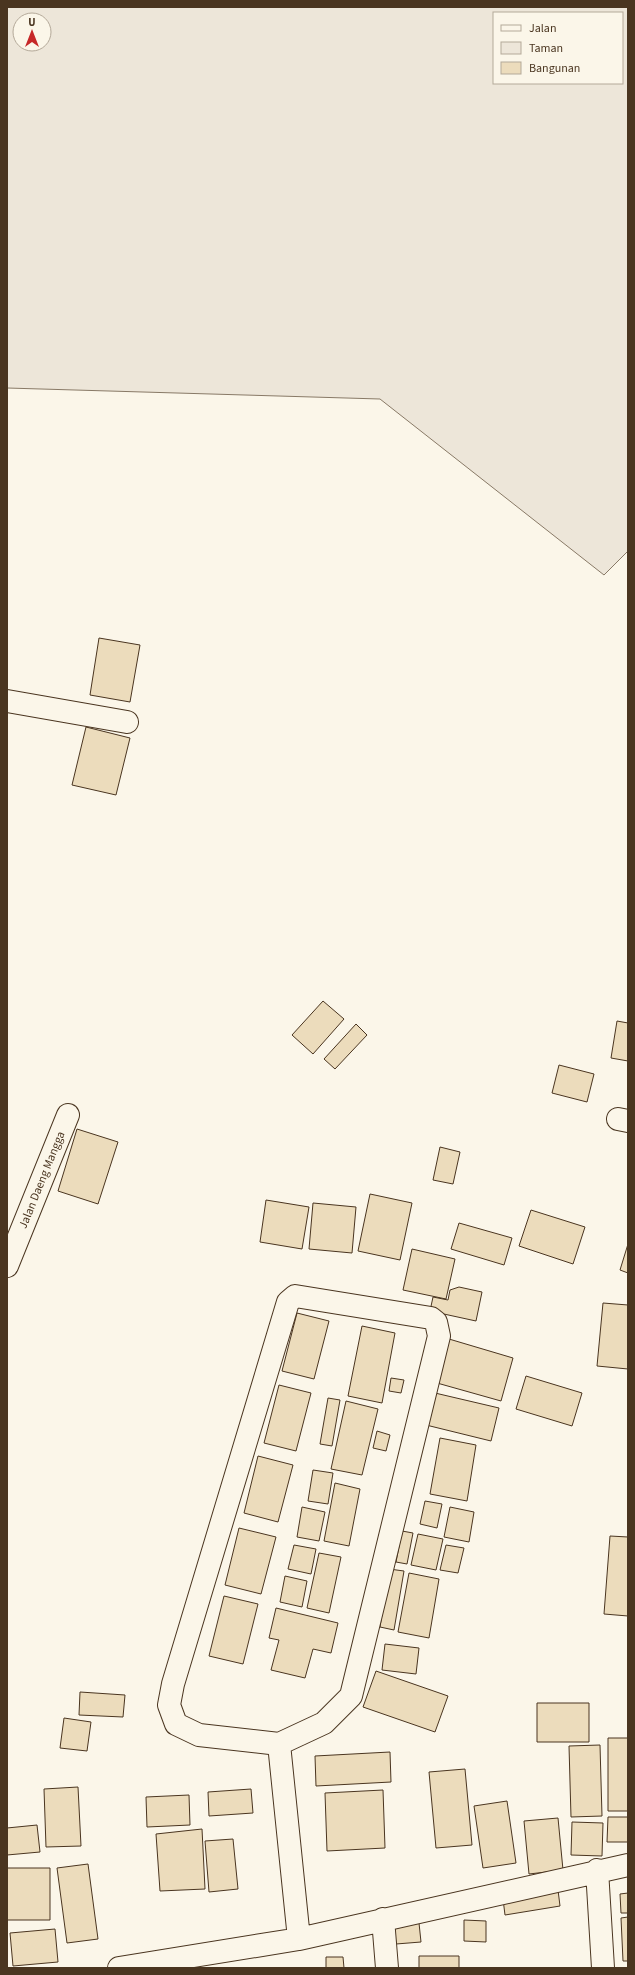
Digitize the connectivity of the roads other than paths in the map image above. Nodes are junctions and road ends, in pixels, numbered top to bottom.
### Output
1 (7, 701) edge
2 (127, 722) dead end
3 (68, 1115) dead end
4 (7, 1266) edge
5 (279, 1744) junction
6 (628, 1865) edge
7 (597, 1870) junction
8 (383, 1919) junction
9 (299, 1939) junction
10 (119, 1968) edge
11 (387, 1968) edge
12 (603, 1968) edge

1 - 2 street
3 - 4 street, Jalan Daeng Mangga
5 - 5 street
5 - 9 street
6 - 7 street
7 - 8 street
7 - 12 street
8 - 9 street
8 - 11 street
9 - 10 street

